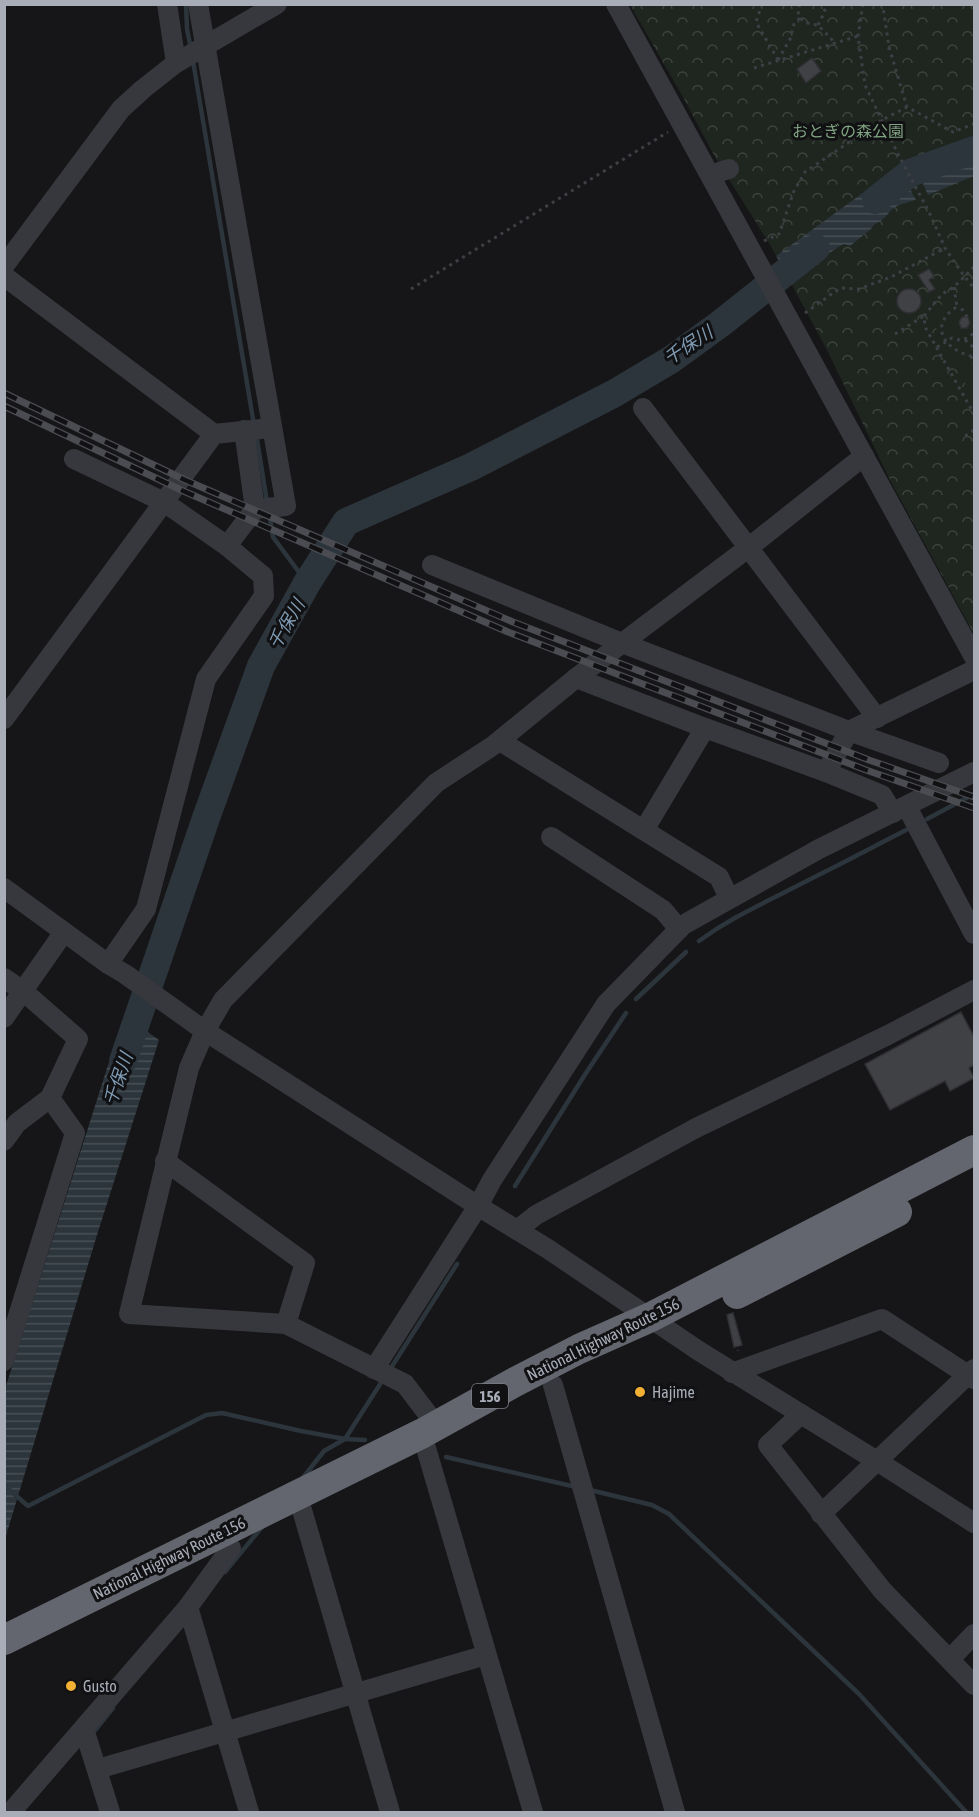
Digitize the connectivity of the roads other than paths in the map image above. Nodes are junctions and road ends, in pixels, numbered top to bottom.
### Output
1 (167, 4) edge
2 (198, 4) edge
3 (277, 4) edge
4 (616, 4) edge
5 (191, 55) junction
6 (729, 169) dead end
7 (710, 175) junction
8 (4, 266) edge
9 (4, 276) edge
10 (643, 408) dead end
11 (271, 428) junction
12 (244, 430) junction
13 (214, 434) junction
14 (864, 456) junction
15 (74, 459) dead end
16 (164, 502) junction
17 (255, 509) junction
18 (226, 546) junction
19 (748, 548) junction
20 (432, 565) dead end
21 (622, 643) junction
22 (975, 657) edge
23 (975, 670) edge
24 (576, 678) junction
25 (877, 718) junction
26 (4, 719) edge
27 (705, 728) junction
28 (849, 731) junction
29 (500, 741) junction
30 (939, 763) dead end
31 (826, 772) junction
32 (975, 772) edge
33 (900, 810) junction
34 (644, 830) junction
35 (551, 837) dead end
36 (4, 888) edge
37 (729, 898) junction
38 (679, 929) junction
39 (64, 932) junction
40 (975, 934) edge
41 (108, 964) junction
42 (4, 978) edge
43 (975, 990) edge
44 (23, 991) junction
45 (4, 1018) edge
46 (205, 1031) junction
47 (50, 1098) junction
48 (4, 1141) edge
49 (975, 1150) edge
50 (165, 1161) junction
51 (975, 1172) edge
52 (478, 1206) junction
53 (516, 1230) junction
54 (658, 1323) junction
55 (286, 1324) junction
56 (4, 1361) edge
57 (374, 1369) junction
58 (732, 1372) junction
59 (972, 1375) edge
60 (553, 1385) junction
61 (801, 1414) junction
62 (431, 1437) junction
63 (877, 1461) junction
64 (302, 1510) junction
65 (821, 1514) junction
66 (975, 1523) edge
67 (231, 1548) junction
68 (188, 1607) junction
69 (975, 1634) edge
70 (4, 1640) edge
71 (486, 1655) junction
72 (4, 1657) edge
73 (950, 1659) junction
74 (975, 1685) edge
75 (355, 1693) junction
76 (84, 1729) junction
77 (225, 1731) junction
78 (98, 1768) junction
79 (11, 1812) edge
80 (111, 1812) edge
81 (249, 1812) edge
82 (390, 1812) edge
83 (532, 1812) edge
84 (675, 1812) edge

1 - 5 street
2 - 5 street
3 - 5 street
4 - 7 street
5 - 8 street
5 - 11 street
6 - 7 street
7 - 14 street
9 - 13 street
10 - 19 street
11 - 12 street
11 - 17 street
12 - 13 street
12 - 17 street
13 - 16 street
14 - 19 street
14 - 22 street
15 - 16 street
16 - 18 street
16 - 26 street
17 - 18 street
18 - 41 street
19 - 21 street
19 - 25 street
20 - 21 street
21 - 24 street
21 - 28 street
23 - 25 street
24 - 27 street
24 - 29 street
25 - 28 street
27 - 31 street
27 - 34 street
28 - 30 street
28 - 31 street
29 - 34 street
29 - 46 street
31 - 33 street
32 - 33 street
33 - 37 street
33 - 40 street
34 - 37 street
35 - 38 street
36 - 39 street
37 - 38 street
38 - 52 street
39 - 41 street
39 - 44 street
41 - 46 street
42 - 44 street
43 - 53 street
44 - 45 street
44 - 47 street
46 - 50 street
46 - 52 street
47 - 48 street
47 - 56 street
49 - 54 highway, National Highway Route 156 / 156
50 - 55 street
50 - 55 street
51 - 54 highway, National Highway Route 156 / 156
52 - 53 street
52 - 57 street
53 - 54 street
54 - 58 street
54 - 60 highway, National Highway Route 156 / 156
54 - 62 highway, National Highway Route 156 / 156
55 - 57 street
57 - 62 street
58 - 59 street
58 - 61 street
59 - 63 street
60 - 62 highway, National Highway Route 156 / 156
60 - 84 street
61 - 63 street
61 - 65 street
62 - 64 highway, National Highway Route 156 / 156
62 - 70 highway, National Highway Route 156 / 156
62 - 71 street
63 - 65 street
63 - 66 street
64 - 67 highway, National Highway Route 156 / 156
64 - 75 street
65 - 73 street
67 - 68 street
67 - 72 highway, National Highway Route 156 / 156
68 - 76 street
68 - 77 street
69 - 73 street
71 - 75 street
71 - 83 street
73 - 74 street
75 - 77 street
75 - 82 street
76 - 78 street
76 - 79 street
77 - 78 street
77 - 81 street
78 - 80 street

